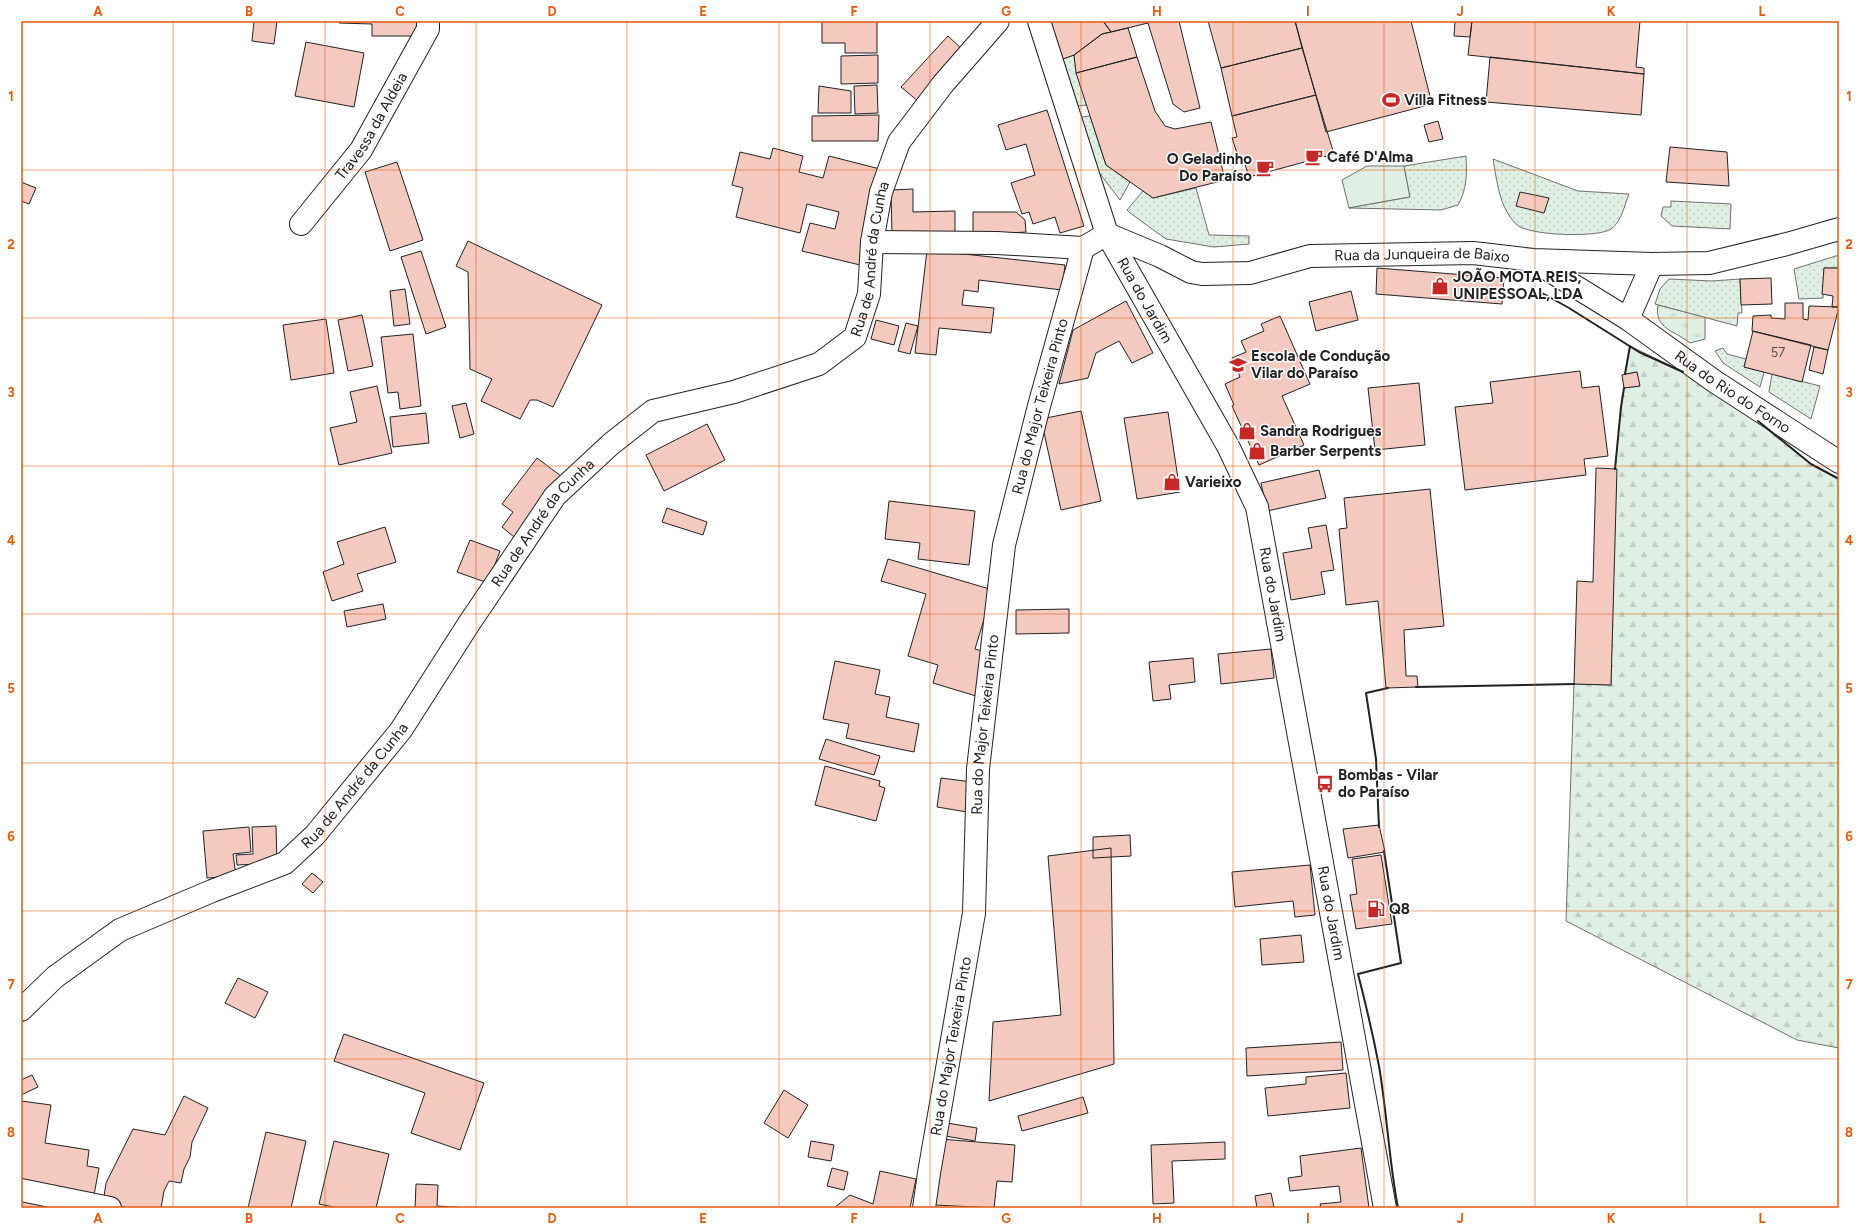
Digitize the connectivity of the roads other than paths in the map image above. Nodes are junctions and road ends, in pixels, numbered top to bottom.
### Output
1 (428, 21) edge
2 (998, 21) edge
3 (1039, 21) edge
4 (301, 224) dead end
5 (1839, 229) edge
6 (1107, 234) junction
7 (872, 242) junction
8 (1083, 248) junction
9 (1533, 260) junction
10 (1652, 264) junction
11 (1628, 319) junction
12 (1839, 462) edge
13 (21, 1010) edge
14 (21, 1190) edge
15 (110, 1208) edge
16 (924, 1208) edge
17 (1385, 1208) edge

1 - 4 street, Travessa da Aldeia
2 - 7 street, Rua de André da Cunha
3 - 6 street, Rua do Jardim
5 - 10 street, Rua da Junqueira de Baixo
6 - 8 street
6 - 9 street, Rua da Junqueira de Baixo
6 - 17 street, Rua do Jardim
7 - 8 street
7 - 13 street, Rua de André da Cunha
8 - 16 street, Rua do Major Teixeira Pinto
9 - 10 street, Rua da Junqueira de Baixo
9 - 11 street, Rua do Rio do Forno
10 - 11 street
11 - 12 street, Rua do Rio do Forno
14 - 15 street

